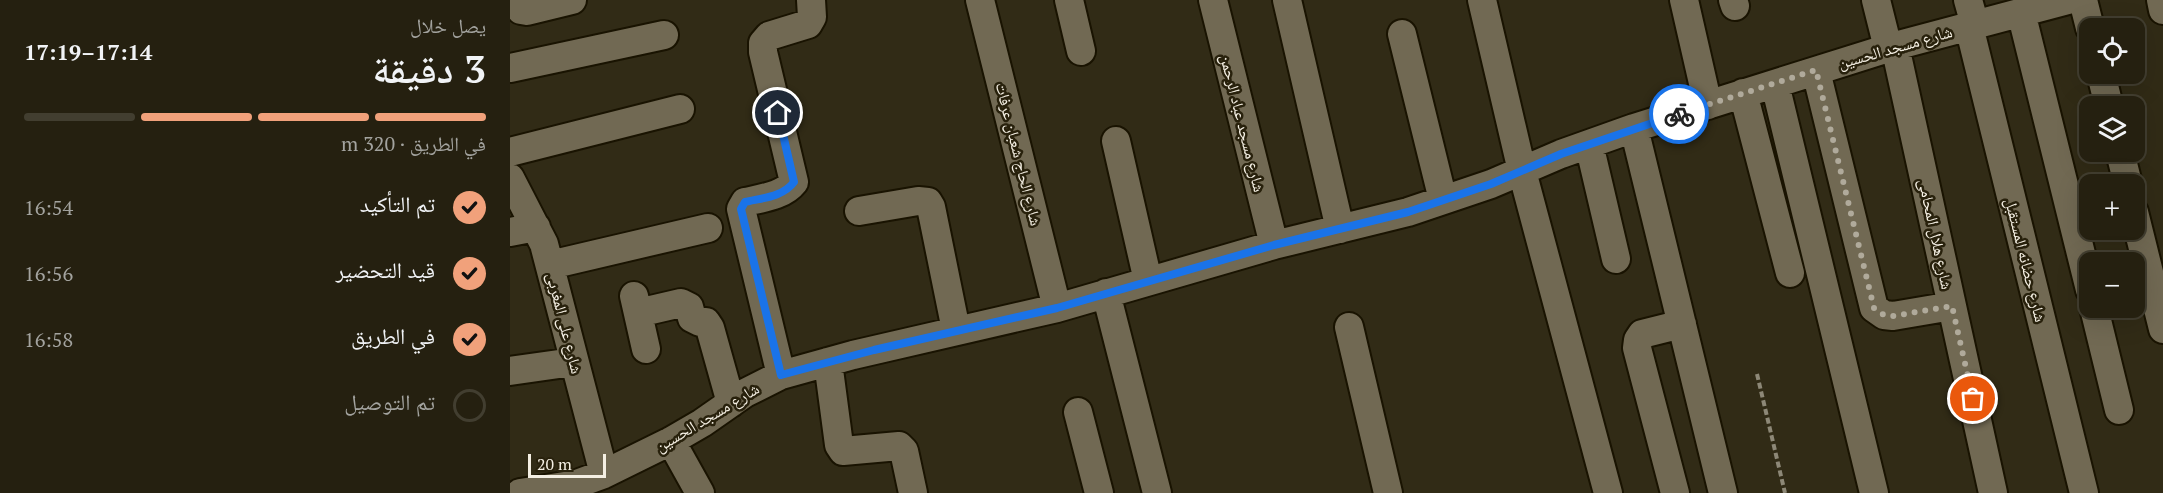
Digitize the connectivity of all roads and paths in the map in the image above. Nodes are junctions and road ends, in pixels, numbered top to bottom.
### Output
1 (514, 0) edge
2 (572, 0) edge
3 (811, 0) edge
4 (980, 0) edge
5 (1069, 0) edge
6 (1213, 0) edge
7 (1287, 0) edge
8 (1482, 0) edge
9 (1684, 0) edge
10 (1876, 0) edge
11 (2083, 0) edge
12 (2161, 0) edge
13 (2043, 5) edge
14 (2163, 10) edge
15 (1971, 17) edge
16 (2088, 18) edge
17 (1402, 34) dead end
18 (664, 35) dead end
19 (1891, 47) junction
20 (1081, 51) dead end
21 (510, 68) edge
22 (1816, 70) junction
23 (1775, 84) junction
24 (1743, 93) junction
25 (1708, 105) junction
26 (680, 109) dead end
27 (1634, 128) junction
28 (1116, 141) dead end
29 (1589, 144) junction
30 (510, 152) edge
31 (1522, 171) junction
32 (510, 178) edge
33 (1443, 200) junction
34 (859, 211) dead end
35 (708, 228) dead end
36 (523, 229) edge
37 (1340, 229) junction
38 (2141, 240) edge
39 (1274, 245) junction
40 (2084, 252) edge
41 (1616, 259) dead end
42 (550, 265) junction
43 (1790, 273) dead end
44 (1148, 281) junction
45 (1106, 293) junction
46 (1952, 306) junction
47 (1057, 308) junction
48 (2096, 318) edge
49 (1682, 324) junction
50 (1349, 327) dead end
51 (2163, 329) edge
52 (956, 330) junction
53 (646, 349) dead end
54 (573, 362) junction
55 (828, 362) junction
56 (510, 371) edge
57 (1757, 374) dead end
58 (781, 375) junction
59 (731, 403) junction
60 (2119, 410) dead end
61 (1078, 412) dead end
62 (671, 441) junction
63 (604, 474) junction
64 (520, 493) edge
65 (700, 493) edge
66 (913, 493) edge
67 (1099, 493) edge
68 (1157, 493) edge
69 (1388, 493) edge
70 (1608, 493) edge
71 (1675, 493) edge
72 (1723, 493) edge
73 (1785, 493) edge
74 (1874, 493) edge
75 (1994, 493) edge
76 (2084, 493) edge

1 - 2 street
3 - 58 street
4 - 47 street, شارع الحاج شعبان عرفات
5 - 20 street
6 - 39 street, شارع مسجد عباد الرحمن
7 - 37 street
8 - 31 street
9 - 25 street
10 - 19 street, شارع هلال المحامى
11 - 16 street
12 - 14 street
13 - 15 street, شارع مسجد الحسين
13 - 40 street
15 - 19 street, شارع مسجد الحسين
15 - 76 street, شارع حضانه المستقبل
17 - 33 street
18 - 21 street
19 - 22 street, شارع مسجد الحسين
19 - 46 street, شارع هلال المحامى
22 - 23 street, شارع مسجد الحسين
22 - 46 street
23 - 24 street, شارع مسجد الحسين
23 - 74 street
24 - 25 street, شارع مسجد الحسين
24 - 43 street
25 - 27 street, شارع مسجد الحسين
26 - 30 street
27 - 29 street, شارع مسجد الحسين
27 - 49 street
28 - 44 street
29 - 31 street, شارع مسجد الحسين
29 - 41 street
31 - 33 street, شارع مسجد الحسين
31 - 70 street
32 - 36 street, شارع على المغربى
33 - 37 street, شارع مسجد الحسين
34 - 52 street
35 - 42 street
36 - 42 street, شارع على المغربى
37 - 39 street, شارع مسجد الحسين
38 - 51 street
39 - 44 street, شارع مسجد الحسين
42 - 54 street, شارع على المغربى
44 - 45 street, شارع مسجد الحسين
45 - 47 street, شارع مسجد الحسين
45 - 68 street
46 - 75 street, شارع هلال المحامى
47 - 52 street, شارع مسجد الحسين
48 - 60 street
49 - 71 street
49 - 72 street
50 - 69 street
52 - 55 street, شارع مسجد الحسين
53 - 59 street
54 - 56 street
54 - 63 street, شارع على المغربى
55 - 58 street, شارع مسجد الحسين
55 - 66 street
57 - 73 path
58 - 59 street, شارع مسجد الحسين
59 - 62 street, شارع مسجد الحسين
61 - 67 street
62 - 63 street, شارع مسجد الحسين
62 - 65 street
63 - 64 street, شارع مسجد الحسين

